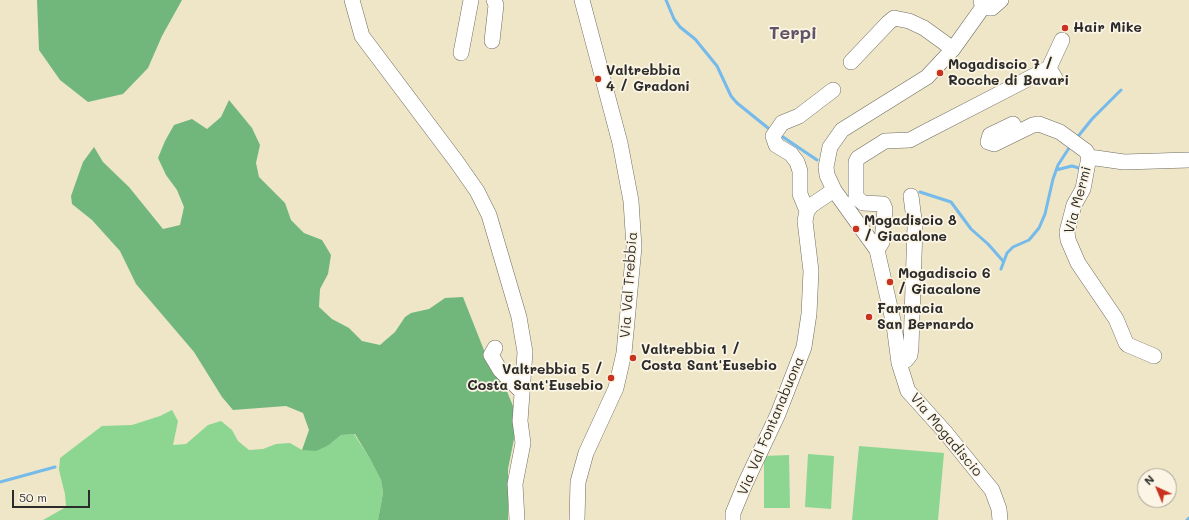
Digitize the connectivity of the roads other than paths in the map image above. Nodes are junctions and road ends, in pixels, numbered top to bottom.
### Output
1 (352, 0) edge
2 (471, 0) edge
3 (494, 0) edge
4 (582, 0) edge
5 (1000, 0) edge
6 (984, 2) edge
7 (1062, 40) dead end
8 (492, 42) dead end
9 (953, 50) junction
10 (460, 53) dead end
11 (851, 62) dead end
12 (833, 90) dead end
13 (1013, 124) dead end
14 (1088, 154) junction
15 (1189, 160) edge
16 (834, 190) junction
17 (911, 196) dead end
18 (807, 211) junction
19 (877, 250) junction
20 (495, 348) dead end
21 (1154, 356) dead end
22 (899, 363) junction
23 (522, 392) junction
24 (519, 517) edge
25 (577, 520) edge
26 (733, 520) edge
27 (1000, 520) edge

1 - 23 street
2 - 10 street
3 - 8 street
4 - 25 street, Via Val Trebbia
5 - 6 street, Via Mogadiscio
6 - 9 street, Via Mogadiscio
7 - 19 street
9 - 11 street
9 - 16 street, Via Mogadiscio
12 - 18 street, Via Val Fontanabuona
13 - 14 street
14 - 15 street, Via Mermi
14 - 21 street, Via Mermi
16 - 18 street
16 - 19 street, Via Mogadiscio
17 - 22 street
18 - 26 street, Via Val Fontanabuona
19 - 22 street, Via Mogadiscio
20 - 23 street
22 - 27 street, Via Mogadiscio
23 - 24 street

